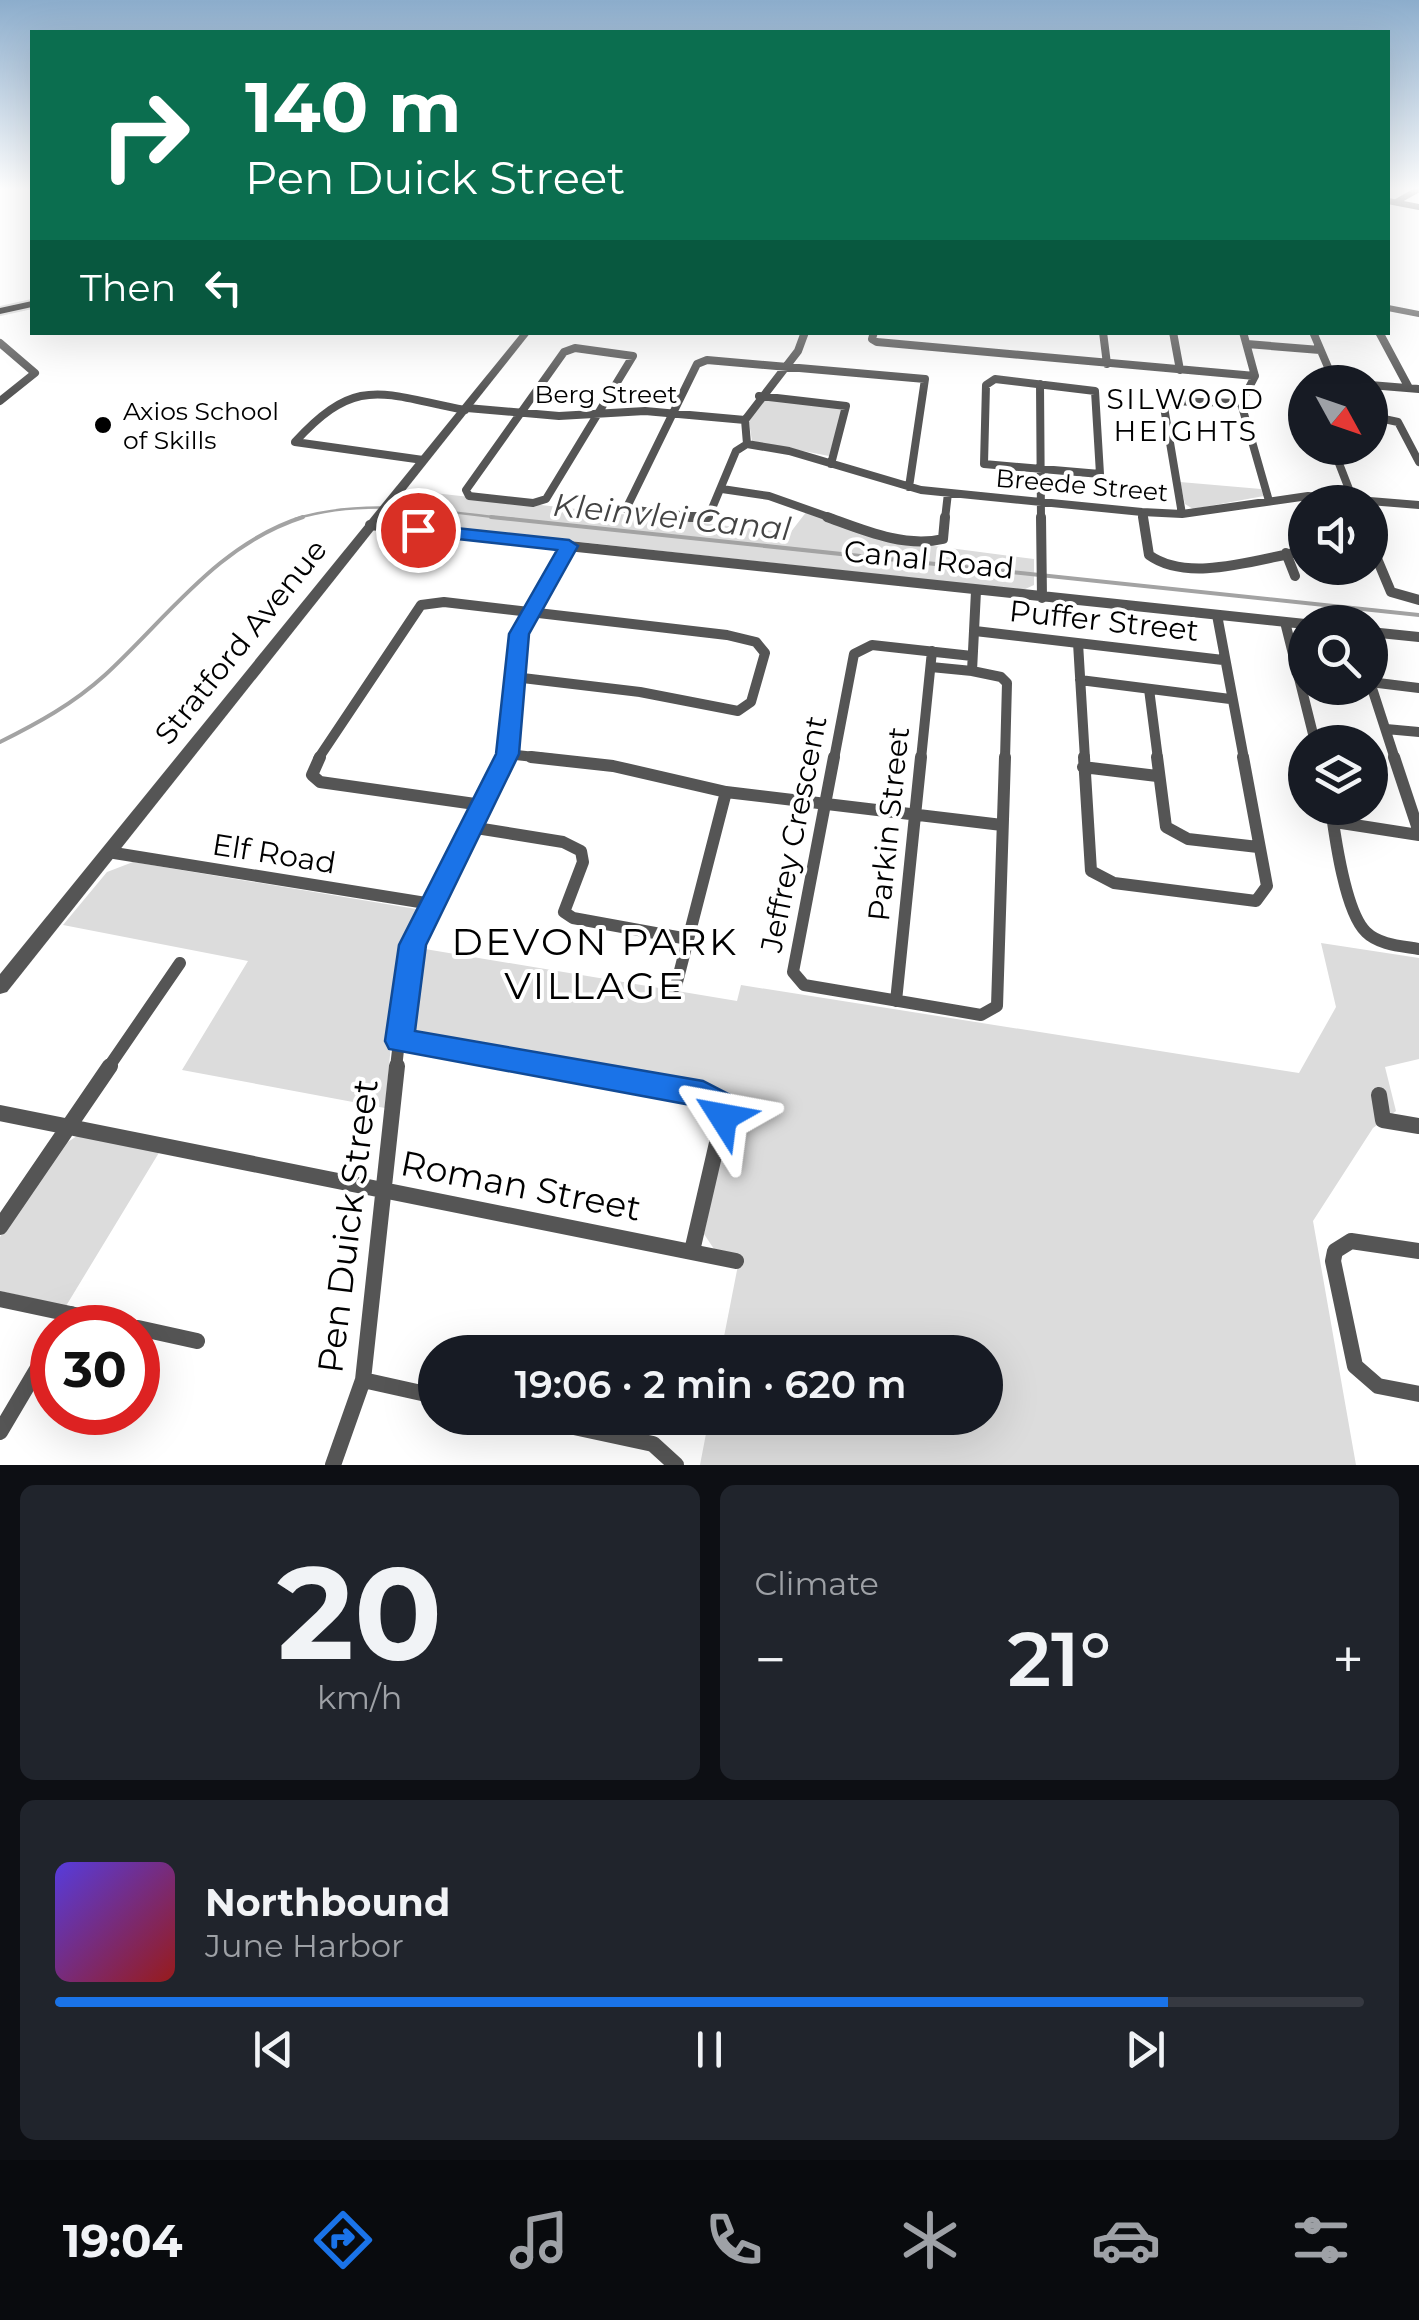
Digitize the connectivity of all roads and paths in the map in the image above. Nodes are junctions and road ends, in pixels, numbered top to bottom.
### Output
1 (30, 304) edge
2 (1390, 308) edge
3 (0, 310) edge
4 (1419, 314) edge
5 (525, 335) edge
6 (803, 335) edge
7 (874, 335) edge
8 (1103, 335) edge
9 (1174, 335) edge
10 (1245, 335) edge
11 (1313, 335) edge
12 (1381, 335) edge
13 (0, 343) edge
14 (1247, 344) junction
15 (1320, 350) junction
16 (1107, 364) junction
17 (1326, 365) edge
18 (786, 366) junction
19 (1180, 370) junction
20 (1256, 376) junction
21 (1040, 384) junction
22 (1388, 386) edge
23 (1414, 388) edge
24 (760, 396) junction
25 (0, 401) edge
26 (1240, 403) junction
27 (466, 409) junction
28 (674, 413) junction
29 (521, 414) junction
30 (598, 414) junction
31 (744, 420) junction
32 (1388, 420) edge
33 (748, 444) junction
34 (424, 460) junction
35 (1419, 462) edge
36 (831, 464) junction
37 (1044, 473) junction
38 (910, 487) junction
39 (722, 489) junction
40 (948, 493) junction
41 (1288, 499) edge
42 (1269, 501) junction
43 (1044, 502) junction
44 (1388, 503) edge
45 (1419, 505) edge
46 (1142, 512) junction
47 (1182, 514) junction
48 (373, 521) junction
49 (569, 546) junction
50 (1286, 553) joint
51 (1288, 558) edge
52 (1388, 585) edge
53 (976, 591) junction
54 (1043, 595) junction
55 (1419, 600) edge
56 (530, 613) junction
57 (1216, 615) junction
58 (1285, 622) junction
59 (1288, 622) edge
60 (975, 631) junction
61 (1388, 634) edge
62 (1419, 637) edge
63 (1078, 642) junction
64 (932, 652) junction
65 (972, 656) junction
66 (1224, 660) junction
67 (931, 667) junction
68 (972, 671) junction
69 (514, 677) junction
70 (1080, 680) junction
71 (1388, 684) edge
72 (1419, 688) edge
73 (1149, 689) junction
74 (1230, 699) junction
75 (1311, 725) edge
76 (1388, 729) edge
77 (1419, 732) edge
78 (1388, 735) edge
79 (507, 754) junction
80 (1082, 767) junction
81 (1158, 776) junction
82 (726, 792) junction
83 (827, 801) junction
84 (482, 805) junction
85 (916, 813) junction
86 (1002, 824) junction
87 (1333, 825) edge
88 (1378, 825) edge
89 (470, 827) junction
90 (1419, 834) edge
91 (1258, 848) junction
92 (108, 852) junction
93 (432, 904) junction
94 (688, 939) junction
95 (1419, 949) edge
96 (180, 963) dead end
97 (676, 986) dead end
98 (0, 987) edge
99 (896, 1001) junction
100 (400, 1041) junction
101 (1378, 1095) dead end
102 (0, 1113) edge
103 (69, 1126) junction
104 (1419, 1126) edge
105 (384, 1189) junction
106 (0, 1228) edge
107 (692, 1251) junction
108 (1419, 1251) edge
109 (736, 1262) dead end
110 (0, 1298) edge
111 (30, 1308) edge
112 (160, 1333) edge
113 (196, 1340) dead end
114 (363, 1380) junction
115 (30, 1381) edge
116 (418, 1392) edge
117 (1419, 1394) edge
118 (0, 1432) edge
119 (611, 1435) edge
120 (333, 1465) edge
121 (676, 1465) edge

1 - 3 main road
2 - 4 street
5 - 27 street, Stratford Avenue
6 - 18 street
7 - 16 street
8 - 16 street
9 - 19 street
10 - 14 street
11 - 15 street
12 - 23 street
13 - 25 street
14 - 15 street
14 - 20 street
15 - 17 street
16 - 19 street
18 - 24 street
18 - 28 street
18 - 38 street
19 - 20 street
20 - 26 street
21 - 37 street
21 - 37 street
21 - 37 street
22 - 23 street
24 - 31 street
24 - 36 street
26 - 42 street
26 - 47 street
27 - 29 street, Berg Street
27 - 34 street, Stratford Avenue
27 - 34 street, Berg Street
28 - 30 street, Berg Street
28 - 31 street, Berg Street
28 - 39 street
29 - 30 street, Berg Street
29 - 30 street
29 - 30 street
31 - 33 street
32 - 35 street
33 - 36 street, Breede Street
33 - 39 street
34 - 48 street, Stratford Avenue
36 - 38 street, Breede Street
37 - 43 street
38 - 40 street, Breede Street
39 - 40 street
40 - 43 street, Breede Street
41 - 42 street, Breede Street
42 - 47 street, Breede Street
43 - 46 street, Breede Street
43 - 54 street
44 - 45 street, Breede Street
46 - 47 street, Breede Street
46 - 50 street
48 - 49 street, Canal Road
48 - 92 street, Stratford Avenue
49 - 53 street, Canal Road
49 - 56 street, Pen Duick Street
50 - 51 street
52 - 55 street
53 - 54 street, Canal Road
53 - 60 street, Puffer Street
54 - 57 street, Canal Road
56 - 69 street, Pen Duick Street
56 - 69 street
56 - 84 street
57 - 58 street, Canal Road
57 - 66 street, Puffer Street
58 - 59 street, Canal Road
58 - 75 street
60 - 63 street, Puffer Street
60 - 65 street
61 - 62 street
63 - 66 street, Puffer Street
63 - 70 street
64 - 65 street, Jeffrey Crescent
64 - 67 street, Parkin Street
64 - 83 street, Jeffrey Crescent
65 - 68 street
66 - 74 street
67 - 68 street
67 - 85 street, Parkin Street
68 - 86 street, Jeffrey Crescent
69 - 79 street, Pen Duick Street
70 - 73 street
70 - 80 street
71 - 72 street
73 - 74 street
73 - 81 street
74 - 91 street
76 - 77 street
78 - 90 street
79 - 82 street
79 - 84 street, Pen Duick Street
80 - 81 street
80 - 91 street
81 - 91 street
82 - 83 street
82 - 94 street
83 - 85 street
83 - 99 street, Jeffrey Crescent
84 - 89 street, Pen Duick Street
85 - 86 street
85 - 99 street, Parkin Street
86 - 99 street, Jeffrey Crescent
87 - 95 street
88 - 90 street
89 - 93 street, Pen Duick Street
89 - 94 street
92 - 93 street, Elf Road
92 - 98 street, Stratford Avenue
93 - 100 street, Pen Duick Street
94 - 97 street
96 - 103 street
100 - 105 street, Pen Duick Street
100 - 107 street
101 - 104 street
102 - 103 street, Roman Street
103 - 105 street, Roman Street
103 - 106 street
105 - 107 street, Roman Street
105 - 114 street, Pen Duick Street
107 - 109 street, Roman Street
108 - 117 street
110 - 111 street
112 - 113 street
114 - 116 street
114 - 120 street, Pen Duick Street
115 - 118 street
119 - 121 street

